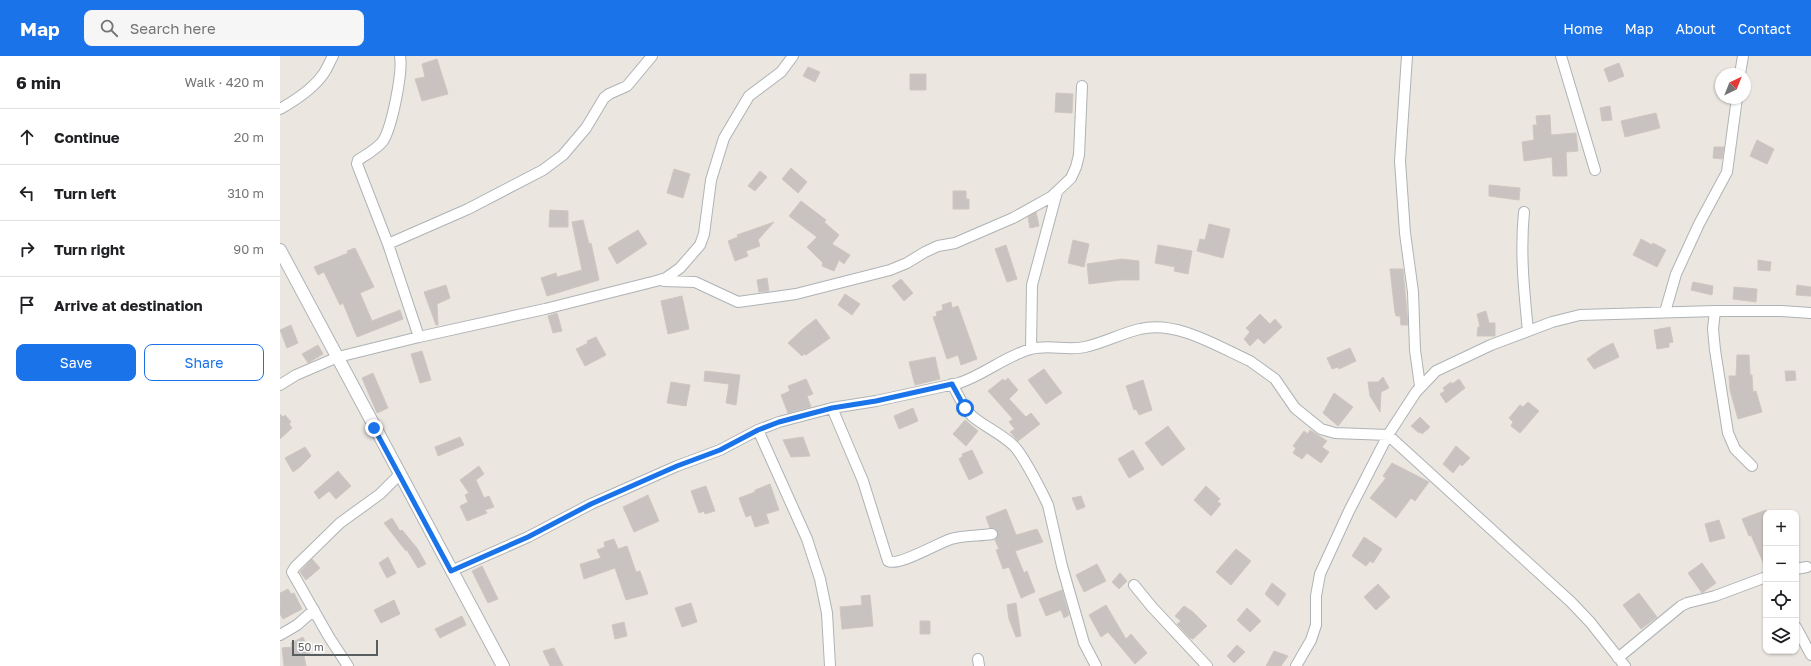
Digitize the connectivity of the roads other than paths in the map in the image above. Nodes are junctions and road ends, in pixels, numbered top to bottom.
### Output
1 (334, 56) edge
2 (400, 56) edge
3 (652, 56) edge
4 (793, 56) edge
5 (1407, 56) edge
6 (1561, 56) edge
7 (1743, 56) edge
8 (1741, 68) edge
9 (1082, 86) dead end
10 (1736, 104) edge
11 (280, 109) edge
12 (1595, 170) dead end
13 (1058, 192) junction
14 (1524, 212) dead end
15 (388, 244) junction
16 (280, 250) edge
17 (656, 281) junction
18 (1665, 312) junction
19 (1715, 312) junction
20 (1811, 313) edge
21 (1528, 331) junction
22 (419, 336) junction
23 (1030, 349) junction
24 (338, 356) junction
25 (952, 384) junction
26 (280, 385) edge
27 (1420, 386) junction
28 (832, 408) junction
29 (758, 430) junction
30 (1388, 435) junction
31 (1752, 466) dead end
32 (400, 474) junction
33 (992, 534) dead end
34 (1807, 566) dead end
35 (1799, 568) edge
36 (451, 571) junction
37 (1763, 578) edge
38 (1134, 585) dead end
39 (314, 610) junction
40 (1799, 633) edge
41 (280, 636) edge
42 (1811, 655) edge
43 (1618, 658) junction
44 (348, 666) edge
45 (503, 666) edge
46 (830, 666) edge
47 (1096, 666) edge
48 (1207, 666) edge
49 (1296, 666) edge
50 (1625, 666) edge

1 - 11 street
2 - 15 street
3 - 15 street
4 - 17 street
5 - 27 street
6 - 12 street
7 - 8 street
9 - 13 street
10 - 18 street
13 - 17 street
13 - 23 street
14 - 21 street
15 - 22 street
16 - 24 street
17 - 22 street
18 - 19 street
18 - 21 street
19 - 20 street
19 - 31 street
21 - 27 street
22 - 24 street
23 - 25 street
23 - 30 street
24 - 26 street
24 - 32 street
25 - 28 street
25 - 47 street
27 - 30 street
28 - 29 street
28 - 33 street
29 - 36 street
29 - 46 street
30 - 43 street
30 - 49 street
32 - 36 street
32 - 39 street
34 - 35 street
36 - 45 street
37 - 43 street
38 - 48 street
39 - 41 street
39 - 44 street
40 - 42 street
43 - 50 street

